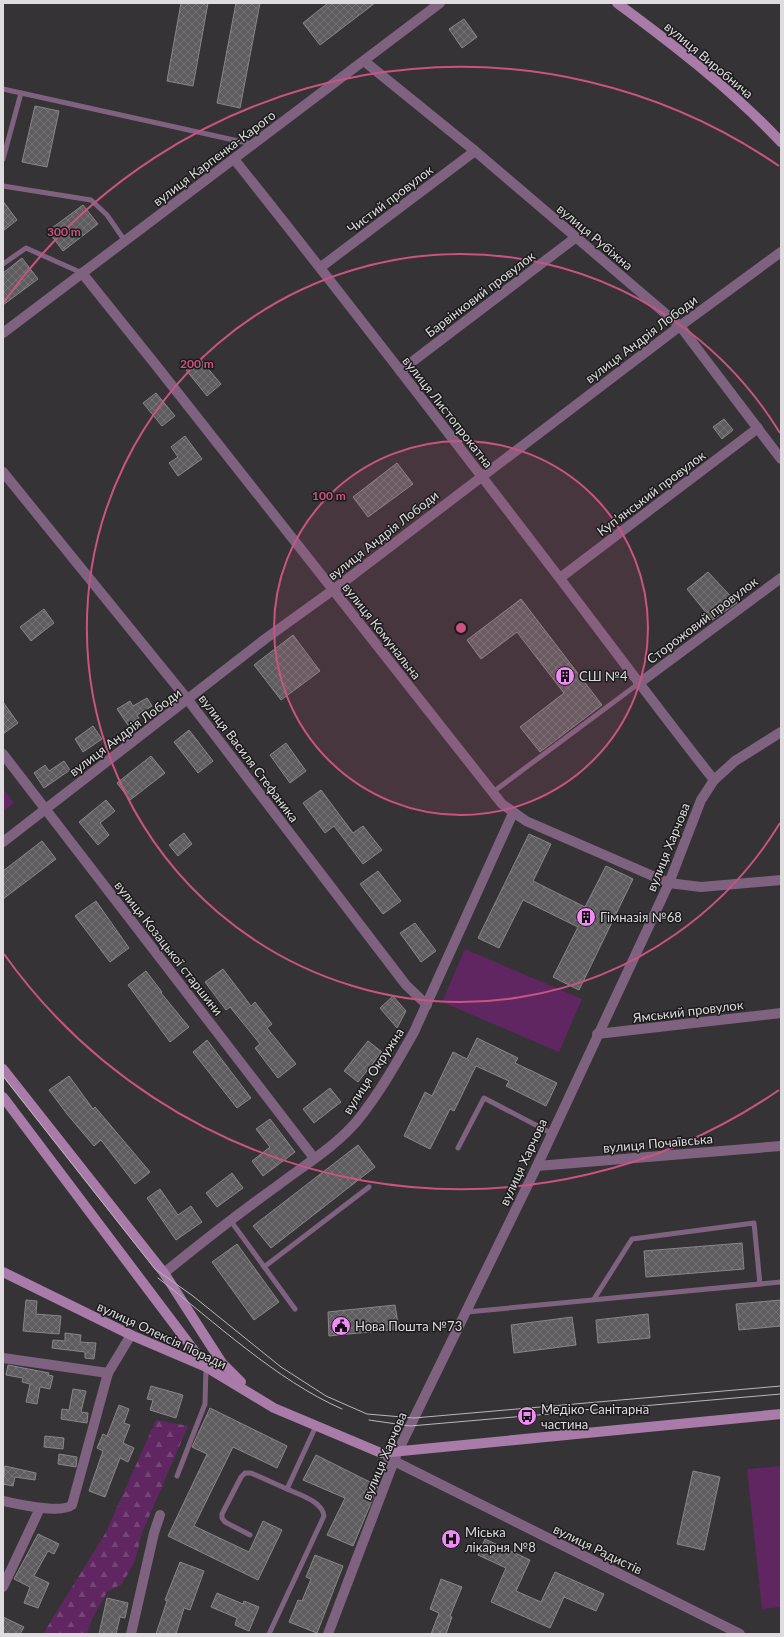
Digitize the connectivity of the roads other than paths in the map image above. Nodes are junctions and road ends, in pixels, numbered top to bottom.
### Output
1 (440, 3) edge
2 (617, 3) edge
3 (364, 61) junction
4 (3, 89) edge
5 (22, 93) junction
6 (781, 142) edge
7 (253, 145) junction
8 (475, 151) junction
9 (3, 159) edge
10 (234, 159) junction
11 (3, 186) edge
12 (575, 238) junction
13 (125, 241) junction
14 (781, 252) edge
15 (3, 264) edge
16 (320, 267) junction
17 (82, 274) junction
18 (680, 326) junction
19 (3, 333) edge
20 (400, 371) junction
21 (758, 428) junction
22 (781, 459) edge
23 (3, 472) edge
24 (481, 476) junction
25 (560, 578) junction
26 (781, 578) edge
27 (333, 590) junction
28 (638, 684) junction
29 (188, 700) junction
30 (781, 732) edge
31 (3, 754) edge
32 (714, 780) junction
33 (493, 792) junction
34 (45, 809) junction
35 (514, 813) junction
36 (3, 842) edge
37 (781, 880) edge
38 (669, 883) junction
39 (427, 1005) junction
40 (781, 1013) edge
41 (597, 1034) junction
42 (3, 1069) edge
43 (3, 1097) edge
44 (551, 1133) junction
45 (781, 1146) edge
46 (458, 1148) dead end
47 (314, 1158) junction
48 (537, 1166) junction
49 (369, 1187) dead end
50 (230, 1220) junction
51 (264, 1267) junction
52 (3, 1272) edge
53 (164, 1273) junction
54 (781, 1282) edge
55 (760, 1284) junction
56 (594, 1299) junction
57 (295, 1309) dead end
58 (467, 1312) junction
59 (131, 1335) junction
60 (3, 1358) edge
61 (206, 1367) junction
62 (108, 1373) junction
63 (274, 1408) junction
64 (781, 1414) edge
65 (316, 1426) junction
66 (395, 1457) junction
67 (177, 1476) dead end
68 (287, 1490) junction
69 (3, 1501) edge
70 (40, 1508) junction
71 (160, 1515) dead end
72 (250, 1535) dead end
73 (3, 1587) edge
74 (131, 1634) edge
75 (270, 1634) edge
76 (328, 1634) edge
77 (740, 1634) edge

1 - 3 street, вулиця Карпенка-Карого
2 - 6 main road, вулиця Виробнича
3 - 7 street, вулиця Карпенка-Карого
3 - 8 street, вулиця Рубіжна
4 - 5 lane
5 - 7 lane
5 - 9 lane
7 - 10 street, вулиця Карпенка-Карого
8 - 12 street, вулиця Рубіжна
8 - 16 street, Чистий провулок
10 - 13 street, вулиця Карпенка-Карого
10 - 16 street, вулиця Листопрокатна
11 - 13 lane
12 - 18 street, вулиця Рубіжна
12 - 20 street, Барвінковий провулок
13 - 17 street, вулиця Карпенка-Карого
14 - 18 street, вулиця Андрія Лободи
15 - 17 lane
16 - 20 street, вулиця Листопрокатна
17 - 19 street, вулиця Карпенка-Карого
17 - 27 street, вулиця Комунальна
18 - 21 street, вулиця Рубіжна
18 - 24 street, вулиця Андрія Лободи
20 - 24 street, вулиця Листопрокатна
21 - 22 street, вулиця Рубіжна
21 - 25 street, Куп’янський провулок
23 - 29 street, вулиця Василя Стефаника
24 - 25 street, вулиця Листопрокатна
24 - 27 street, вулиця Андрія Лободи
25 - 28 street, вулиця Листопрокатна
26 - 28 street, Сторожовий провулок
27 - 29 street, вулиця Андрія Лободи
27 - 33 street, вулиця Комунальна
28 - 32 street, вулиця Листопрокатна
28 - 33 lane
29 - 34 street, вулиця Андрія Лободи
29 - 39 street, вулиця Василя Стефаника
30 - 32 street, вулиця Харчова
31 - 34 street, вулиця Козацької старшини
32 - 38 street, вулиця Харчова
33 - 35 street, вулиця Комунальна
34 - 36 street, вулиця Андрія Лободи
34 - 47 street, вулиця Козацької старшини
35 - 38 street, вулиця Комунальна
35 - 39 street, вулиця Окружна
37 - 38 street, вулиця Комунальна
38 - 41 street, вулиця Харчова
39 - 47 street, вулиця Окружна
40 - 41 street, Ямський провулок
41 - 44 street, вулиця Харчова
42 - 53 main road
43 - 61 main road
44 - 46 lane
44 - 48 street, вулиця Харчова
45 - 48 street, вулиця Почаївська
47 - 50 street, вулиця Окружна
48 - 58 street, вулиця Харчова
49 - 51 lane
50 - 51 lane
50 - 53 street, вулиця Окружна
51 - 57 lane
52 - 59 main road, вулиця Олексія Поради
53 - 63 main road
54 - 55 lane
55 - 56 lane
55 - 56 lane
56 - 58 lane
58 - 66 street, вулиця Харчова
59 - 61 main road, вулиця Олексія Поради
59 - 62 street
60 - 62 street
61 - 63 main road, вулиця Олексія Поради
61 - 67 lane
62 - 70 street
63 - 65 main road, вулиця Олексія Поради
64 - 66 main road, вулиця Олексія Поради
65 - 66 main road, вулиця Олексія Поради
65 - 68 lane
66 - 76 street, вулиця Харчова
66 - 77 street, вулиця Радистів
68 - 72 lane
68 - 75 lane
69 - 70 street
70 - 73 street
71 - 74 street

